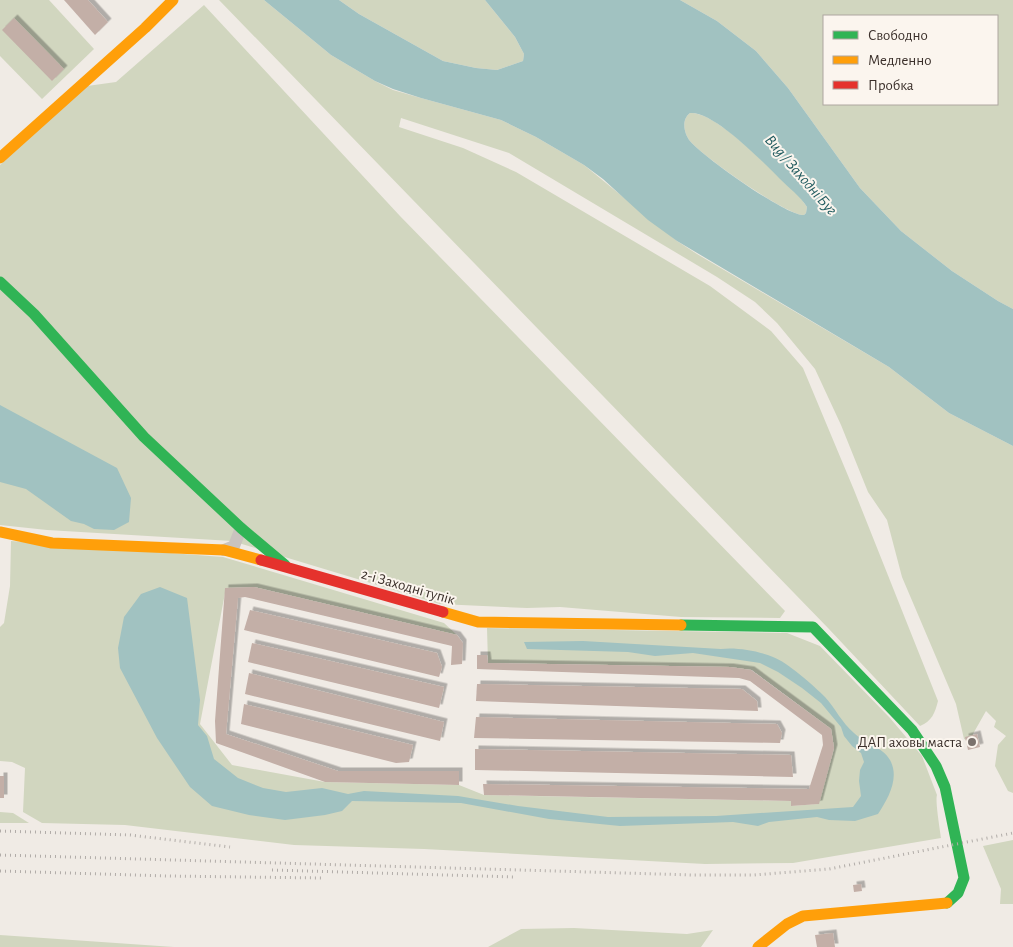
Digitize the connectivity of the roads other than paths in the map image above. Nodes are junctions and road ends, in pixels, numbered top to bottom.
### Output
1 (172, 0) edge
2 (0, 158) edge
3 (0, 282) edge
4 (240, 528) junction
5 (0, 532) edge
6 (224, 550) junction
7 (291, 570) junction
8 (758, 947) edge

1 - 2 main road
3 - 4 main road
4 - 6 street
4 - 7 main road
5 - 6 main road, 2-і Заходні тупік
6 - 7 main road, 2-і Заходні тупік
7 - 8 main road, 2-і Заходні тупік

